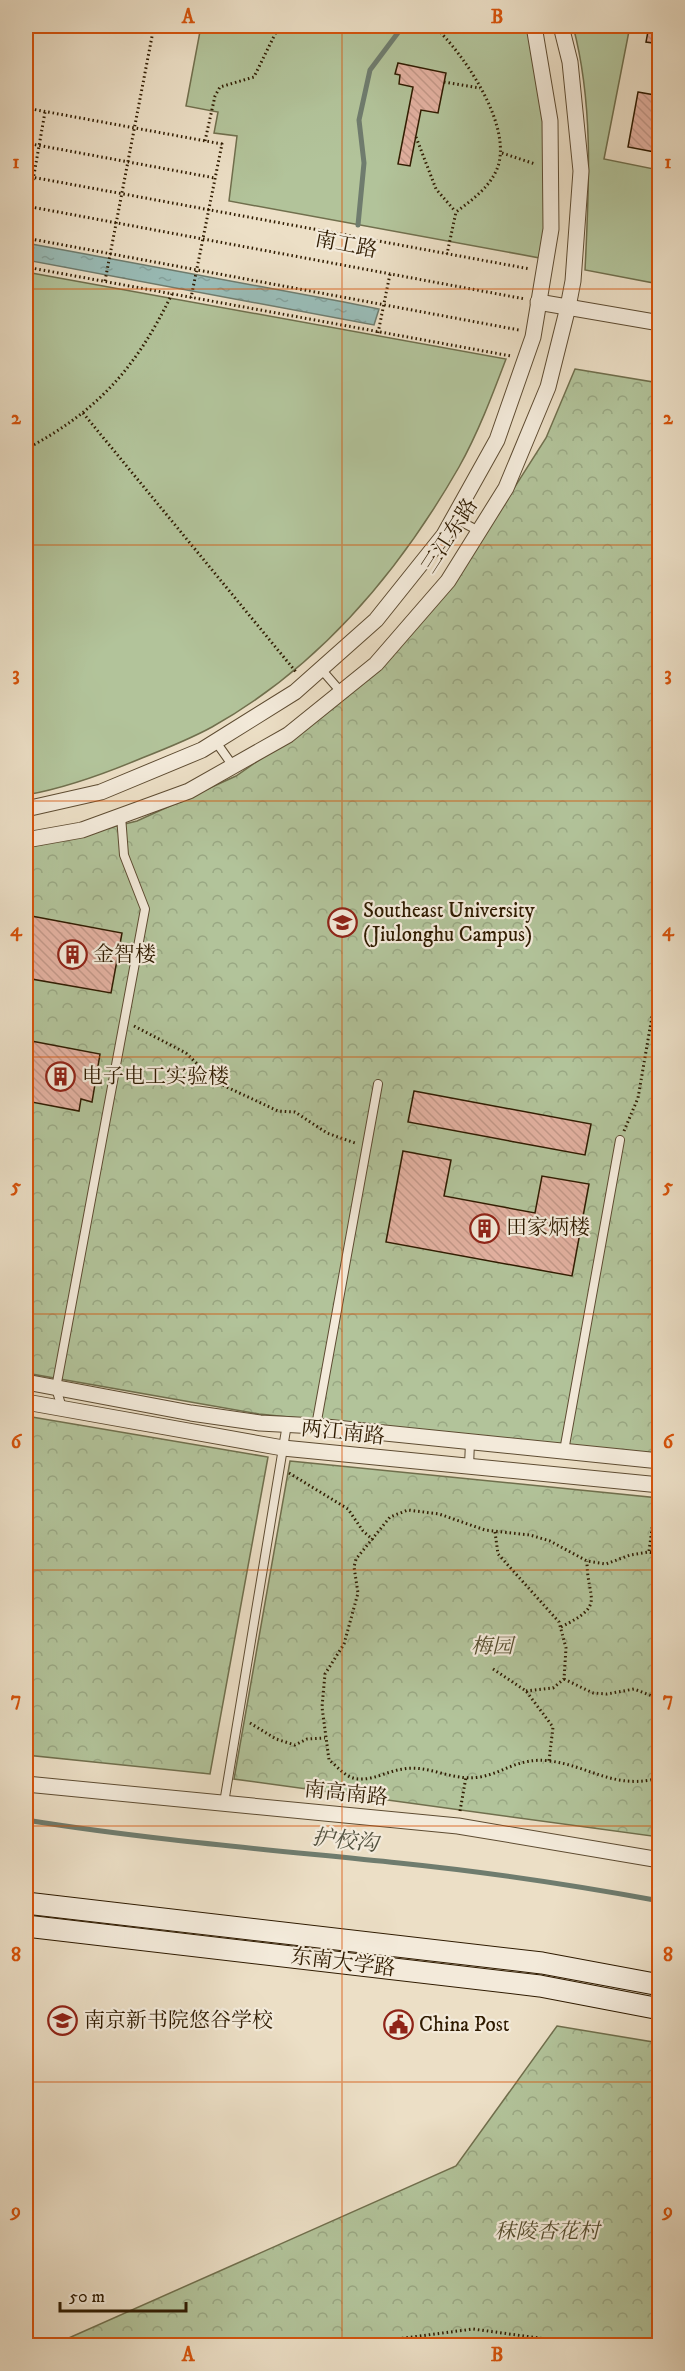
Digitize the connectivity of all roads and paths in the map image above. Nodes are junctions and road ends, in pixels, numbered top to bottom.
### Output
1 (154, 26) edge
2 (279, 26) edge
3 (434, 26) edge
4 (534, 26) edge
5 (561, 26) edge
6 (444, 82) dead end
7 (480, 88) junction
8 (26, 108) edge
9 (45, 112) junction
10 (134, 128) junction
11 (416, 137) dead end
12 (206, 141) junction
13 (26, 144) edge
14 (39, 146) junction
15 (501, 153) junction
16 (128, 162) junction
17 (550, 169) junction
18 (26, 176) edge
19 (33, 178) junction
20 (215, 178) junction
21 (122, 194) junction
22 (27, 207) edge
23 (209, 210) junction
24 (456, 212) junction
25 (26, 220) edge
26 (116, 223) junction
27 (26, 238) edge
28 (203, 240) junction
29 (110, 254) junction
30 (447, 254) junction
31 (26, 267) edge
32 (197, 270) junction
33 (544, 271) junction
34 (390, 274) junction
35 (105, 281) junction
36 (172, 294) junction
37 (191, 298) junction
38 (538, 302) junction
39 (384, 305) junction
40 (568, 307) junction
41 (660, 323) edge
42 (533, 332) junction
43 (378, 333) junction
44 (525, 358) junction
45 (83, 413) junction
46 (26, 450) edge
47 (453, 518) junction
48 (479, 531) junction
49 (321, 669) junction
50 (305, 683) junction
51 (341, 692) junction
52 (216, 742) junction
53 (233, 766) junction
54 (26, 809) edge
55 (122, 816) junction
56 (26, 840) edge
57 (660, 970) edge
58 (124, 1022) junction
59 (378, 1084) dead end
60 (620, 1140) joint
61 (366, 1148) junction
62 (26, 1382) edge
63 (56, 1388) junction
64 (26, 1402) edge
65 (62, 1408) junction
66 (286, 1424) junction
67 (316, 1426) junction
68 (470, 1442) junction
69 (283, 1448) junction
70 (564, 1451) junction
71 (660, 1461) edge
72 (469, 1466) junction
73 (279, 1467) junction
74 (658, 1485) edge
75 (495, 1532) junction
76 (373, 1540) junction
77 (649, 1552) junction
78 (660, 1555) edge
79 (587, 1561) junction
80 (561, 1627) junction
81 (493, 1669) dead end
82 (564, 1679) junction
83 (526, 1691) junction
84 (660, 1699) edge
85 (238, 1716) junction
86 (325, 1738) junction
87 (549, 1761) junction
88 (660, 1773) edge
89 (466, 1777) junction
90 (26, 1784) edge
91 (224, 1803) junction
92 (458, 1826) junction
93 (660, 1860) edge
94 (26, 1903) edge
95 (26, 1926) edge
96 (660, 1985) edge
97 (660, 2009) edge
98 (344, 2346) edge
99 (597, 2346) edge

1 - 10 path
2 - 12 path
3 - 7 path
4 - 17 street, 三江东路
5 - 40 street, 三江东路
6 - 7 path
7 - 15 path
8 - 9 path
9 - 10 path
9 - 14 path
10 - 12 path
10 - 16 path
11 - 24 path
12 - 20 path
13 - 14 path
14 - 16 path
14 - 19 path
15 - 17 path
15 - 24 path
16 - 20 path
16 - 21 path
17 - 33 street, 三江东路
18 - 19 path
19 - 21 path
19 - 22 path
20 - 23 path
21 - 23 path
21 - 26 path
22 - 25 path
22 - 26 path, 南工路
23 - 28 path
23 - 30 path
24 - 30 path
26 - 28 path, 南工路
26 - 29 path
27 - 29 path
28 - 32 path
28 - 34 path, 南工路
29 - 32 path
29 - 35 path
30 - 33 path
31 - 35 path
32 - 37 path
32 - 39 path
33 - 38 street, 三江东路
34 - 38 path, 南工路
34 - 39 path
35 - 36 path
36 - 37 path
36 - 45 path
37 - 43 path
38 - 40 street
38 - 42 street, 三江东路
39 - 42 path
39 - 43 path
40 - 41 street
40 - 48 street, 三江东路
42 - 44 street, 三江东路
43 - 44 path
44 - 47 street, 三江东路
45 - 46 path
45 - 50 path
47 - 48 lane
47 - 49 street, 三江东路
48 - 51 street, 三江东路
49 - 50 street, 三江东路
49 - 51 lane
50 - 52 street, 三江东路
51 - 53 street, 三江东路
52 - 53 lane
52 - 54 street, 三江东路
53 - 55 street, 三江东路
55 - 56 street, 三江东路
55 - 58 lane
57 - 60 path
58 - 61 path
58 - 63 lane
59 - 61 lane
60 - 70 lane
61 - 67 lane
62 - 63 street
63 - 65 lane
63 - 66 street
64 - 65 street, 两江南路
65 - 69 street, 两江南路
66 - 67 street
66 - 69 lane
67 - 68 street
68 - 70 street
68 - 72 lane
69 - 72 street, 两江南路
69 - 73 lane
70 - 71 street
72 - 74 street, 两江南路
73 - 76 path
73 - 85 lane
74 - 77 path
75 - 76 path
75 - 79 path
75 - 80 path
76 - 86 path
77 - 78 path
77 - 79 path
79 - 80 path
80 - 82 path
81 - 83 path
82 - 83 path
82 - 84 path
83 - 87 path
85 - 86 path
85 - 91 lane
86 - 89 path
87 - 88 path
87 - 89 path
89 - 92 path
90 - 91 street, 南高南路
91 - 92 street, 南高南路
92 - 93 street, 南高南路
94 - 96 main road, 东南大学路
95 - 97 main road, 东南大学路
98 - 99 path

